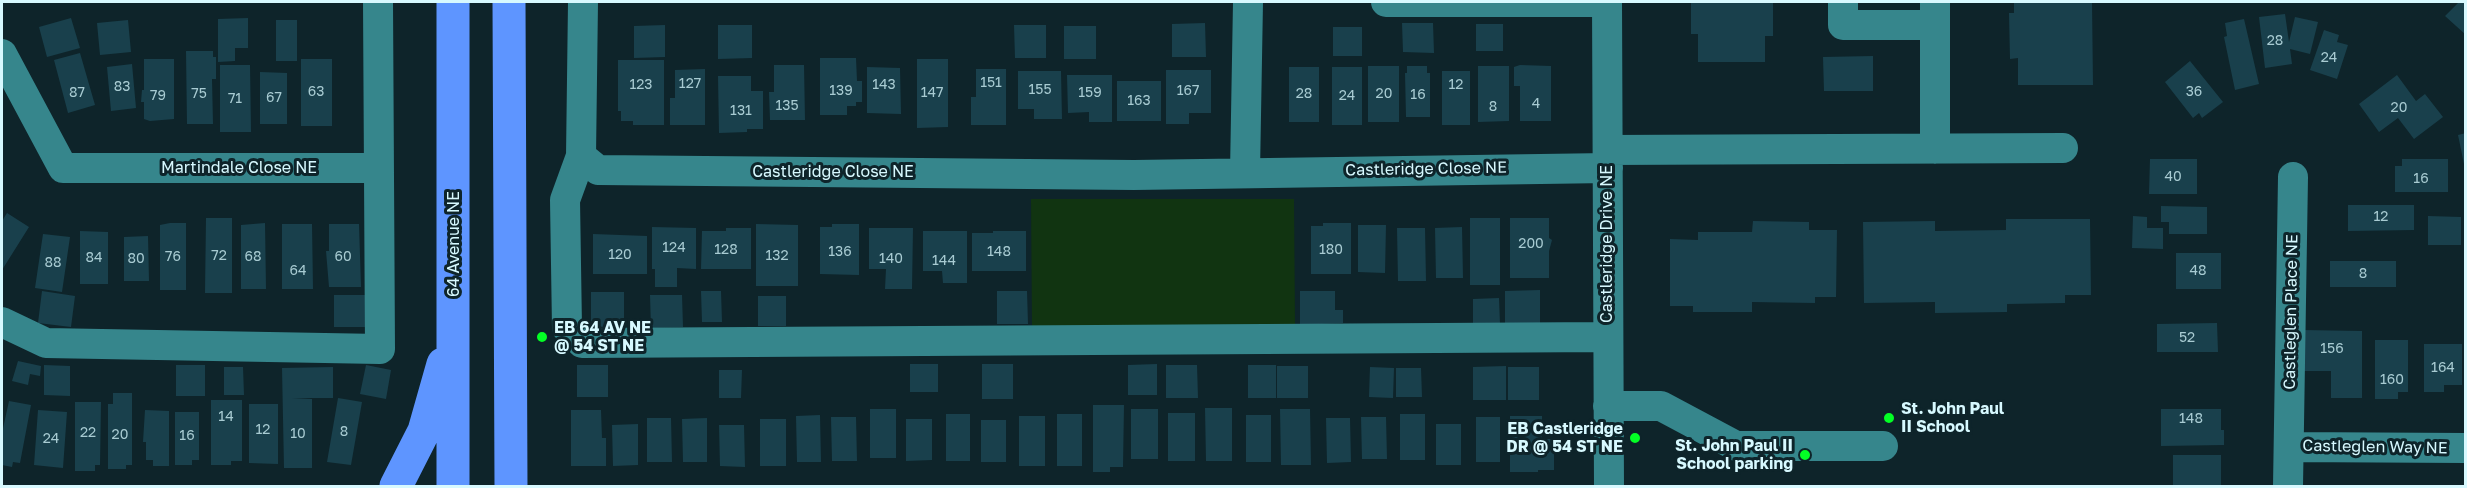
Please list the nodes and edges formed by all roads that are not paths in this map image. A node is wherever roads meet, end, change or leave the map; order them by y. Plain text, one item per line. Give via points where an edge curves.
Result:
1 (378, 2) edge
2 (453, 2) edge
3 (509, 2) edge
4 (583, 2) edge
5 (1248, 2) edge
6 (1386, 2) edge
7 (1431, 2) edge
8 (1607, 2) edge
9 (1843, 2) edge
10 (1935, 14) edge
11 (2, 54) edge
12 (2063, 148) dead end
13 (1935, 149) junction
14 (581, 156) junction
15 (1608, 159) junction
16 (378, 168) junction
17 (1245, 172) junction
18 (2293, 177) dead end
19 (454, 321) junction
20 (2, 322) edge
21 (1607, 337) junction
22 (1608, 406) junction
23 (1883, 446) dead end
24 (2289, 447) junction
25 (2466, 448) edge
26 (396, 486) edge
27 (453, 486) edge
28 (511, 486) edge
29 (1609, 486) edge
30 (2288, 486) edge

1 - 16 street
2 - 19 main road, 64 Avenue NE
3 - 28 main road
4 - 14 street
5 - 17 street
6 - 7 street
7 - 8 street
8 - 15 street, Castleridge Drive NE
9 - 10 street via 1843,25
10 - 13 street
11 - 16 street, Martindale Close NE via 63,168
12 - 13 street, Castleridge Close NE
13 - 15 street, Castleridge Close NE
14 - 17 street, Castleridge Close NE via 598,170 1134,175
14 - 21 street via 565,200 567,328 582,343
15 - 17 street, Castleridge Close NE
15 - 21 street, Castleridge Drive NE
16 - 20 street via 380,349 46,343
18 - 24 street, Castleglen Place NE
19 - 26 main road via 424,431
19 - 27 main road, 64 Avenue NE
21 - 22 street, Castleridge Drive NE
22 - 23 street via 1661,406 1736,446
22 - 29 street, Castleridge Drive NE
24 - 25 street, Castleglen Way NE
24 - 30 street, Castleglen Way NE

